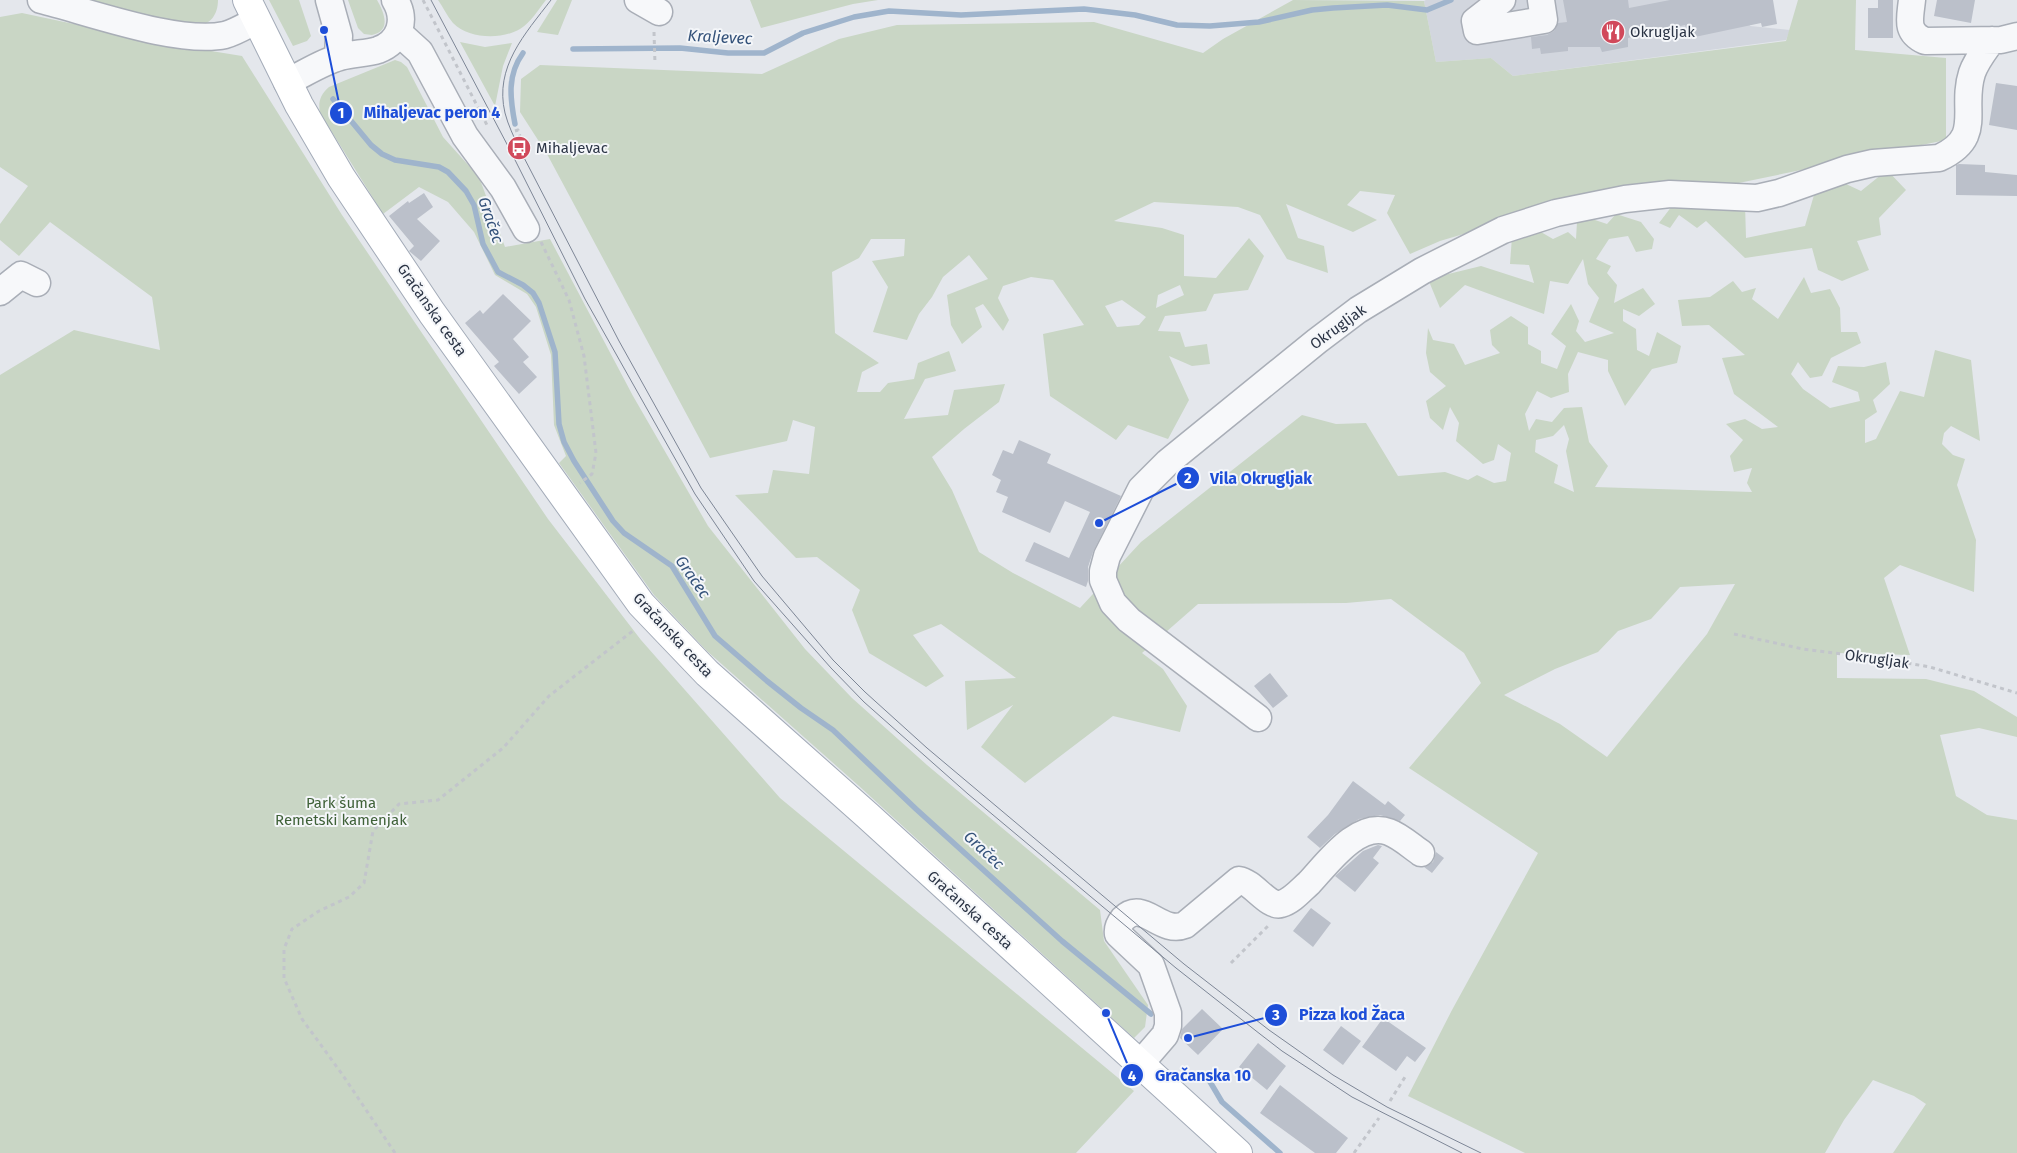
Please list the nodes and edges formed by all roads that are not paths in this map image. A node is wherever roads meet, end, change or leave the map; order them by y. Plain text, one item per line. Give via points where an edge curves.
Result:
1 (41, 0) edge
2 (329, 0) edge
3 (395, 0) edge
4 (1502, 0) edge
5 (1541, 0) edge
6 (1912, 0) edge
7 (252, 10) edge
8 (399, 33) junction
9 (2005, 38) edge
10 (338, 57) junction
11 (287, 82) junction
12 (526, 229) road end
13 (37, 283) dead end
14 (0, 292) edge
15 (1258, 718) dead end
16 (1421, 853) dead end
17 (1140, 1064) junction
18 (1238, 1153) edge

1 - 7 street via 185,36 227,34
2 - 10 street via 339,36
3 - 8 street via 402,16
4 - 5 street via 1475,21 1476,32 1544,20
6 - 9 street via 1911,32 1924,42
7 - 11 main road, Gračanska cesta
8 - 10 street via 394,40 376,50
8 - 12 street via 420,52 465,136 503,188
9 - 15 street, Okrugljak via 1975,64 1971,74 1969,121 1965,136 1961,144 1948,154 1939,158 1872,163 1768,196 1729,198 1684,194 1643,197 1556,213 1503,230 1422,271 1358,310 1168,462 1140,489 1132,504 1107,556 1103,580 1106,590 1129,620
10 - 11 street
11 - 17 main road, Gračanska cesta via 331,161 432,313 641,604 707,673
13 - 14 street via 21,274
16 - 17 street via 1388,831 1369,830 1347,844 1298,894 1282,904 1272,903 1247,882 1239,880 1178,928 1132,912 1121,922 1118,934 1151,965 1168,1013 1165,1035
17 - 18 main road, Gračanska cesta

